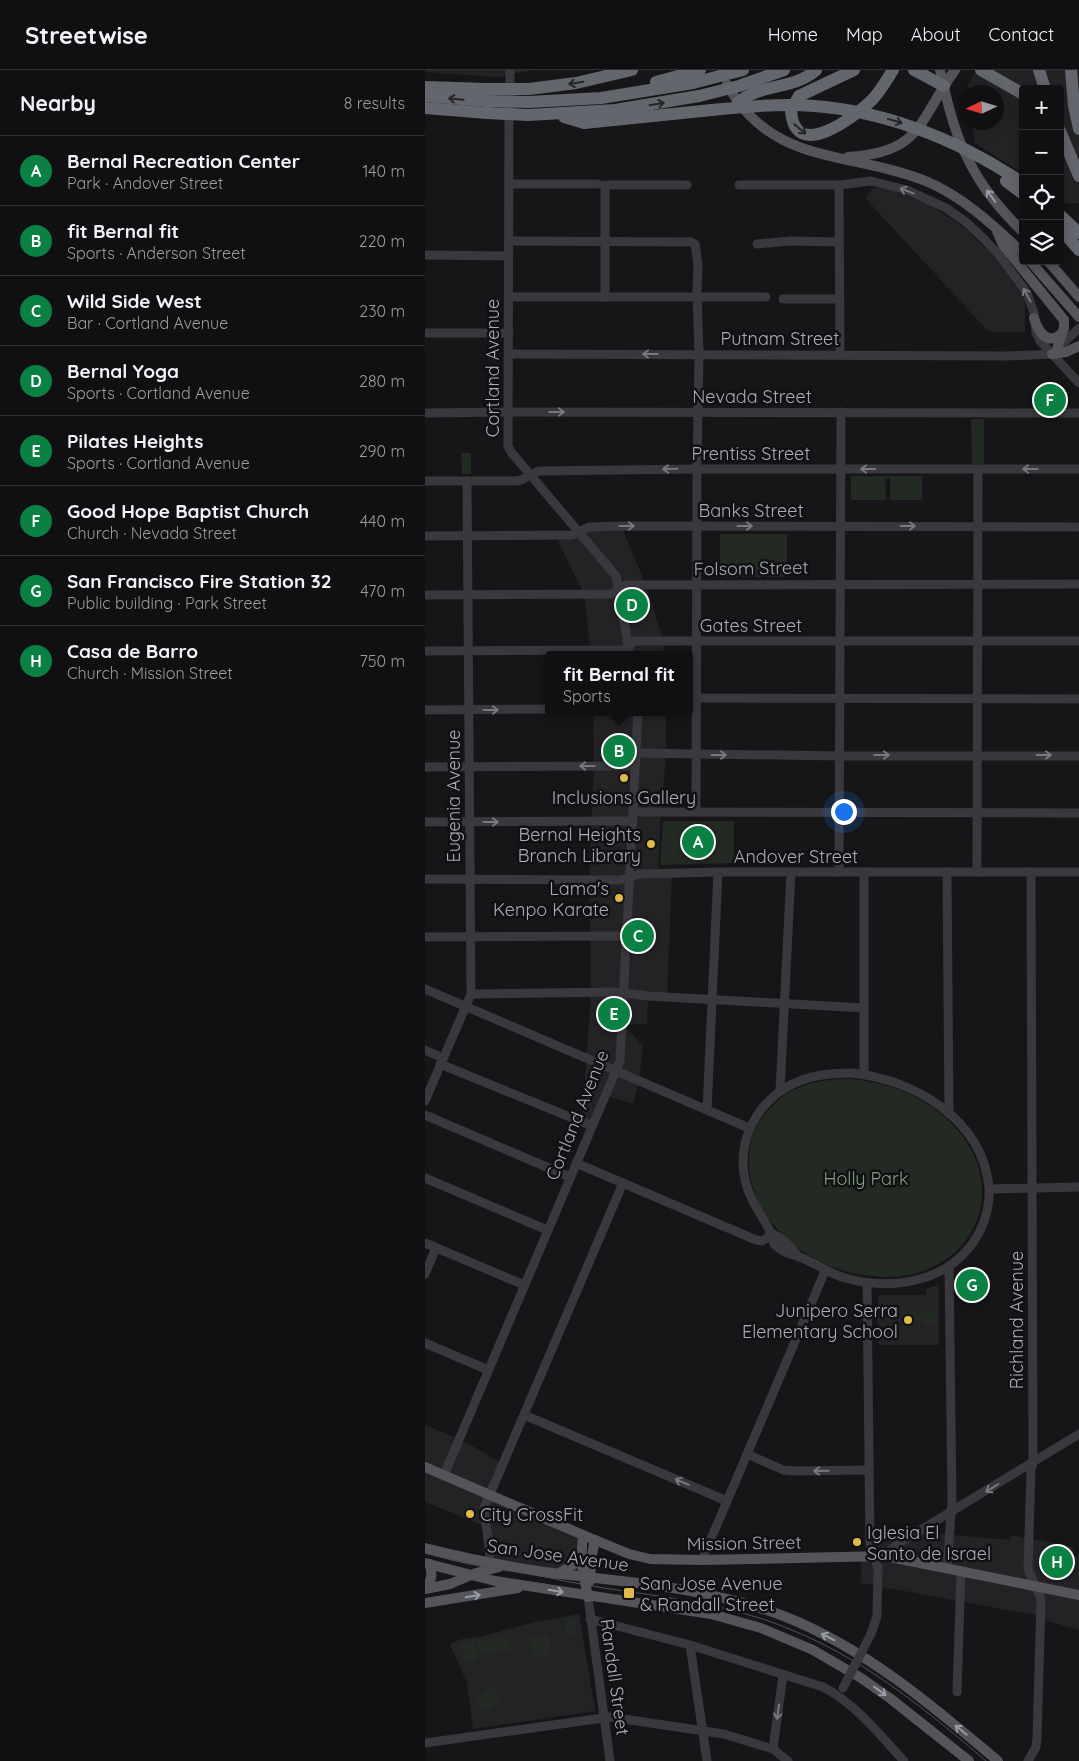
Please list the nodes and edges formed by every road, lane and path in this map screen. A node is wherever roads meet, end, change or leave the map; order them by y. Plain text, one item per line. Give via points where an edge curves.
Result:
1 (510, 70) edge
2 (721, 70) edge
3 (743, 70) edge
4 (784, 70) edge
5 (816, 70) edge
6 (854, 70) edge
7 (893, 70) edge
8 (914, 70) edge
9 (940, 70) edge
10 (955, 70) edge
11 (981, 70) edge
12 (1039, 70) edge
13 (1072, 70) edge
14 (627, 71) edge
15 (697, 75) edge
16 (1079, 83) edge
17 (1044, 85) edge
18 (943, 86) junction
19 (425, 87) edge
20 (1019, 92) edge
21 (529, 95) junction
22 (425, 96) edge
23 (487, 101) junction
24 (738, 103) junction
25 (425, 108) edge
26 (557, 115) junction
27 (1064, 125) edge
28 (1079, 129) edge
29 (1079, 137) edge
30 (1064, 140) edge
31 (959, 148) junction
32 (837, 157) junction
33 (1079, 176) edge
34 (1019, 180) edge
35 (509, 184) junction
36 (601, 184) junction
37 (687, 185) dead end
38 (739, 185) dead end
39 (839, 185) junction
40 (1019, 191) edge
41 (1064, 225) edge
42 (1064, 226) edge
43 (996, 227) junction
44 (1019, 228) edge
45 (1079, 233) edge
46 (509, 241) junction
47 (605, 242) junction
48 (839, 242) junction
49 (757, 244) dead end
50 (1019, 249) edge
51 (1079, 250) edge
52 (425, 254) edge
53 (509, 256) junction
54 (1034, 265) edge
55 (1051, 265) edge
56 (509, 297) junction
57 (605, 297) junction
58 (697, 297) junction
59 (766, 297) dead end
60 (1079, 297) edge
61 (783, 299) dead end
62 (839, 299) junction
63 (1079, 317) edge
64 (1034, 318) junction
65 (1079, 328) edge
66 (425, 333) edge
67 (509, 333) junction
68 (1061, 334) junction
69 (1079, 346) edge
70 (1054, 352) junction
71 (509, 354) junction
72 (699, 354) junction
73 (840, 355) junction
74 (1079, 383) edge
75 (509, 412) junction
76 (697, 412) junction
77 (841, 412) junction
78 (425, 413) edge
79 (1079, 413) edge
80 (697, 469) junction
81 (841, 469) junction
82 (978, 469) junction
83 (1079, 470) edge
84 (530, 475) junction
85 (425, 481) edge
86 (467, 481) junction
87 (697, 526) junction
88 (841, 526) junction
89 (977, 526) junction
90 (1079, 527) edge
91 (579, 532) junction
92 (425, 536) edge
93 (467, 536) junction
94 (841, 583) junction
95 (977, 584) junction
96 (1079, 584) edge
97 (696, 585) junction
98 (619, 589) junction
99 (425, 595) edge
100 (468, 595) junction
101 (696, 641) junction
102 (840, 641) junction
103 (977, 641) junction
104 (1079, 641) edge
105 (630, 650) edge
106 (425, 651) edge
107 (468, 651) junction
108 (693, 698) edge
109 (840, 698) junction
110 (977, 698) junction
111 (1079, 699) edge
112 (545, 709) edge
113 (425, 710) edge
114 (469, 710) junction
115 (638, 716) edge
116 (636, 753) junction
117 (696, 754) junction
118 (977, 755) junction
119 (840, 756) junction
120 (1079, 756) edge
121 (635, 766) junction
122 (425, 767) edge
123 (469, 767) junction
124 (696, 811) junction
125 (839, 812) junction
126 (977, 812) junction
127 (1079, 813) edge
128 (633, 817) junction
129 (425, 822) edge
130 (470, 822) junction
131 (718, 872) junction
132 (791, 872) junction
133 (839, 872) junction
134 (864, 872) junction
135 (947, 872) junction
136 (977, 872) junction
137 (1031, 872) junction
138 (1079, 872) edge
139 (630, 877) junction
140 (425, 879) edge
141 (470, 879) junction
142 (471, 936) junction
143 (627, 936) junction
144 (425, 937) edge
145 (425, 989) edge
146 (471, 994) junction
147 (624, 995) junction
148 (712, 1000) junction
149 (784, 1003) junction
150 (465, 1006) junction
151 (864, 1008) junction
152 (425, 1050) edge
153 (442, 1061) junction
154 (616, 1071) junction
155 (864, 1074) junction
156 (779, 1091) junction
157 (425, 1101) edge
158 (707, 1110) junction
159 (949, 1114) junction
160 (425, 1115) edge
161 (592, 1126) junction
162 (749, 1128) junction
163 (576, 1163) junction
164 (425, 1178) edge
165 (570, 1178) junction
166 (623, 1183) junction
167 (1032, 1187) junction
168 (1079, 1187) edge
169 (989, 1188) junction
170 (547, 1230) junction
171 (773, 1234) junction
172 (425, 1243) edge
173 (436, 1248) junction
174 (949, 1266) junction
175 (825, 1271) junction
176 (425, 1274) edge
177 (867, 1283) junction
178 (524, 1286) junction
179 (425, 1343) edge
180 (488, 1370) junction
181 (524, 1414) junction
182 (1079, 1434) edge
183 (747, 1454) junction
184 (1033, 1462) junction
185 (425, 1467) edge
186 (869, 1470) junction
187 (443, 1475) junction
188 (489, 1494) junction
189 (727, 1502) junction
190 (951, 1513) junction
191 (583, 1535) junction
192 (595, 1540) junction
193 (425, 1548) edge
194 (581, 1554) junction
195 (879, 1556) junction
196 (702, 1560) junction
197 (427, 1563) edge
198 (489, 1564) junction
199 (505, 1566) junction
200 (947, 1568) junction
201 (961, 1571) junction
202 (559, 1573) junction
203 (471, 1575) junction
204 (587, 1576) junction
205 (1034, 1585) junction
206 (524, 1587) junction
207 (425, 1588) edge
208 (1079, 1595) edge
209 (588, 1597) junction
210 (425, 1603) edge
211 (590, 1619) junction
212 (690, 1645) junction
213 (783, 1675) junction
214 (840, 1691) junction
215 (957, 1692) dead end
216 (604, 1717) junction
217 (703, 1730) junction
218 (425, 1743) edge
219 (773, 1749) junction
220 (1030, 1758) edge
221 (611, 1761) edge
222 (707, 1761) edge
223 (788, 1761) edge
224 (903, 1761) edge
225 (969, 1761) edge
226 (999, 1761) edge

1 - 35 street, Cortland Avenue
2 - 24 main road
3 - 15 highway, bridge
26 -> 4 highway, bridge via 646,106 699,96
5 - 24 highway via 797,82 753,93
6 -> 7 highway via 799,96 791,117 800,131 808,135 828,131 855,114 872,100
8 - 18 highway
9 - 18 main road
10 - 18 main road
11 - 20 highway
12 - 17 highway
13 - 16 highway
13 - 28 highway
14 -> 21 highway
15 - 21 highway via 630,94 570,100
18 - 32 main road via 924,120 904,142 876,155
44 -> 18 main road via 995,202 971,165
19 - 23 highway
21 - 23 highway, bridge
23 -> 22 highway
23 - 25 highway
23 - 26 highway, bridge via 529,115
24 - 32 main road via 778,138 799,148
26 -> 31 highway, bridge via 584,123 782,105 843,109 897,122
27 - 29 highway
30 - 33 highway
31 - 34 highway, bridge
31 - 40 highway, bridge
32 - 43 main road via 930,183 970,206
35 - 36 street
35 - 46 street, Cortland Avenue
36 - 37 street
36 - 47 street
38 - 39 street
39 - 48 street
64 -> 39 street via 1027,293 999,256 966,222 946,208 887,184 871,181
41 - 45 highway
42 - 51 highway
43 - 50 main road
43 - 68 main road via 1003,245 1064,320
46 - 47 street
46 - 53 street, Cortland Avenue
47 - 57 street
47 - 58 street via 694,243
48 - 49 street
48 - 62 street
52 - 53 street
53 - 56 street, Cortland Avenue
54 - 63 main road
55 - 60 main road
56 - 57 street
56 - 67 street, Cortland Avenue
57 - 58 street
58 - 59 street
58 - 72 street
61 - 62 street
62 - 73 street
64 - 68 main road via 1043,336 1050,339
64 - 70 street via 1040,340
65 - 70 street
66 - 67 street
67 - 71 street, Cortland Avenue
68 - 70 main road
69 - 70 main road via 1067,352
70 - 73 street, Putnam Street via 1008,356
70 - 74 street
72 -> 71 street, Putnam Street
71 - 75 street, Cortland Avenue
72 - 73 street, Putnam Street
72 - 76 street
75 -> 76 street, Nevada Street
75 - 78 street, Nevada Street
75 - 84 street, Cortland Avenue via 509,449
76 - 77 street, Nevada Street
76 - 80 street
77 - 79 street, Nevada Street
77 - 81 street
80 - 81 street, Prentiss Street
80 -> 84 street, Prentiss Street via 539,471
80 - 87 street
82 -> 81 street, Prentiss Street
81 - 88 street
83 -> 82 street, Prentiss Street
82 - 89 street
84 - 86 street, Prentiss Street via 521,480
84 - 91 street, Cortland Avenue
85 - 86 street, Prentiss Street
86 - 93 street, Eugenia Avenue
87 -> 88 street, Banks Street
91 -> 87 street, Banks Street via 589,527
87 - 97 street
88 -> 89 street, Banks Street
88 - 94 street
89 - 90 street, Banks Street
89 - 95 street
91 - 93 street, Banks Street via 572,535
91 - 98 street, Cortland Avenue via 616,576
92 - 93 street, Banks Street
93 - 100 street, Eugenia Avenue
94 - 95 street, Folsom Street
94 - 97 street, Folsom Street
94 - 102 street
95 - 96 street, Folsom Street
95 - 103 street
97 - 98 street, Folsom Street via 626,585
97 - 101 street
98 - 100 street, Folsom Street via 611,594
98 - 105 street, Cortland Avenue
99 - 100 street, Folsom Street
100 - 107 street, Eugenia Avenue
101 - 102 street, Gates Street
101 - 105 street, Gates Street via 635,641
101 - 108 street
102 - 103 street, Gates Street
102 - 109 street
103 - 104 street, Gates Street
103 - 110 street
105 - 107 street, Gates Street
106 - 107 street, Gates Street
107 - 114 street, Eugenia Avenue
108 - 109 street
108 - 117 street
109 - 110 street
109 - 119 street
110 - 111 street
110 - 118 street
114 -> 112 street
113 - 114 street
114 - 123 street, Eugenia Avenue
115 - 116 street, Cortland Avenue
116 - 117 street
116 - 121 street, Cortland Avenue
117 -> 119 street
117 - 124 street
119 -> 118 street
118 -> 120 street
118 - 126 street
119 - 125 street
121 -> 123 street
121 - 128 street, Cortland Avenue
122 - 123 street
123 - 130 street, Eugenia Avenue
124 - 125 street
124 - 128 street
125 - 126 street
125 - 133 street
126 - 127 street
126 - 136 street
130 -> 128 street
128 - 139 street, Cortland Avenue
129 - 130 street
130 - 141 street, Eugenia Avenue
131 - 132 street, Andover Street
131 - 139 street, Andover Street
131 - 148 street
132 - 133 street, Andover Street
132 - 149 street
133 - 134 street, Andover Street
134 - 135 street, Andover Street
134 - 151 street
135 - 136 street, Andover Street
135 - 159 street
136 - 137 street, Andover Street
137 - 138 street, Andover Street
137 - 167 street, Richland Avenue
139 - 141 street, Andover Street via 620,880
139 - 143 street, Cortland Avenue
140 - 141 street, Andover Street
141 - 142 street, Eugenia Avenue
142 - 143 street
142 - 144 street
142 - 146 street, Eugenia Avenue
143 - 147 street, Cortland Avenue
145 - 150 street
146 - 147 street via 616,992
146 - 150 street, Eugenia Avenue
147 - 148 street
147 - 154 street, Cortland Avenue via 621,1056
148 - 149 street
148 - 158 street
149 - 151 street
149 - 156 street
150 - 153 street, Eugenia Avenue
150 - 154 street
151 - 155 street
152 - 153 street
153 - 157 street, Eugenia Avenue
153 - 161 street
154 - 158 street
154 - 161 street, Cortland Avenue
155 - 156 street via 827,1074
155 - 159 street via 903,1085 926,1096
156 - 162 street
158 - 162 street
159 - 169 street via 977,1148
160 - 165 street
161 - 163 street, Cortland Avenue
162 - 171 street via 743,1157 746,1186 757,1211
163 - 165 street, Cortland Avenue
163 - 166 street
164 - 170 street
165 - 170 street, Cortland Avenue
166 - 171 street via 756,1240 762,1241
166 - 181 street
167 - 168 street
167 - 169 street
167 - 184 street, Richland Avenue
169 - 174 street via 986,1214 976,1238
170 - 178 street, Cortland Avenue
171 - 175 street via 781,1237 798,1256
172 - 173 street
173 - 176 street
173 - 178 street
174 - 177 street via 937,1274 912,1282
174 - 190 street
175 - 177 street
175 - 183 street
177 - 186 street
178 - 180 street, Cortland Avenue
179 - 180 street
180 - 187 street, Cortland Avenue
181 - 188 street
189 -> 181 street
182 - 184 street
186 -> 183 street via 783,1470
183 - 189 street
184 -> 190 street
184 - 205 street, Richland Avenue via 1028,1569
185 - 187 main road, Mission Street
186 - 195 street via 870,1544
187 - 188 main road, Mission Street
188 - 191 main road, Mission Street
188 - 198 street via 484,1508
189 - 196 street
190 - 195 street
190 - 200 street
191 - 192 main road, Mission Street
191 - 194 main road, Randall Street
192 - 196 main road, Mission Street via 651,1559
192 - 204 main road, Randall Street
193 - 198 main road, San Jose Avenue
194 - 202 main road via 574,1564
194 - 204 main road, Randall Street
195 - 196 main road, Mission Street
195 - 200 main road, Mission Street
195 - 214 street, bridge via 877,1616 871,1634
197 - 203 main road, San Jose Avenue
197 - 207 main road via 431,1577
198 - 199 main road, San Jose Avenue
199 - 202 main road, San Jose Avenue
199 - 203 main road
200 - 201 main road, Mission Street
201 - 205 main road, Mission Street
201 - 215 street
202 - 204 main road, San Jose Avenue
203 - 206 main road, San Jose Avenue
203 - 207 main road via 450,1584
204 - 209 main road, Randall Street
226 -> 204 main road, San Jose Avenue via 886,1672 854,1651 803,1625 723,1598
205 - 208 main road, Mission Street
205 - 220 street, Richland Avenue via 1041,1599 1037,1739
206 -> 209 main road, San Jose Avenue
210 -> 206 main road
209 - 211 street, Randall Street
209 -> 225 main road, San Jose Avenue via 711,1614 796,1642 875,1687
211 - 212 street
211 - 216 street, Randall Street
212 - 213 street
212 - 217 street
213 - 214 street
213 -> 219 street
214 - 224 street
216 - 217 street
216 - 218 street
216 - 221 street, Randall Street
217 - 219 street
217 - 222 street
219 - 223 street

